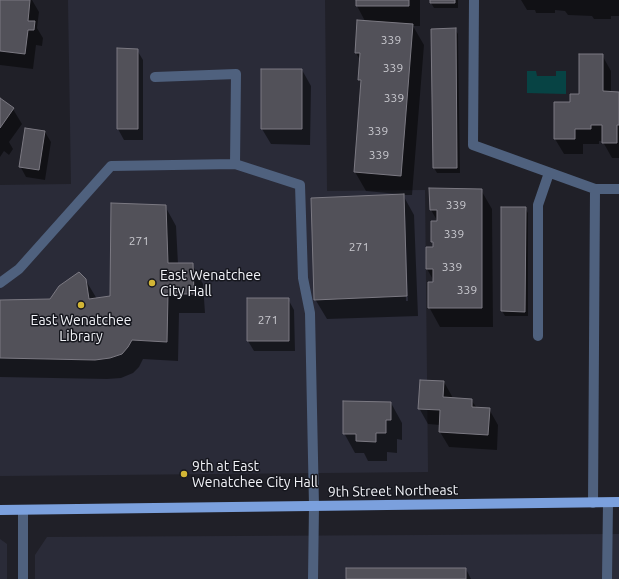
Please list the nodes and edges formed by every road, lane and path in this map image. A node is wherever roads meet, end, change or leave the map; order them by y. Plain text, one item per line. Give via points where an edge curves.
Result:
1 (474, 0) edge
2 (155, 77) dead end
3 (236, 164) junction
4 (549, 173) junction
5 (595, 189) junction
6 (619, 189) edge
7 (0, 283) edge
8 (538, 336) dead end
9 (608, 502) junction
10 (619, 502) edge
11 (593, 503) junction
12 (314, 506) junction
13 (0, 510) edge
14 (23, 510) junction
15 (23, 579) edge
16 (313, 579) edge
17 (607, 579) edge

1 - 4 street via 473,145
2 - 3 street via 236,74
3 - 7 street via 111,166 19,269
3 - 12 street via 300,185 303,278 310,313
4 - 5 street
4 - 8 street via 538,206
5 - 6 street
5 - 11 street
9 - 10 main road, 9th Street Northeast
9 - 11 main road, 9th Street Northeast
9 - 17 street
11 - 12 main road, 9th Street Northeast
12 - 14 main road, 9th Street Northeast
12 - 16 street
13 - 14 main road, 9th Street Northeast
14 - 15 street

